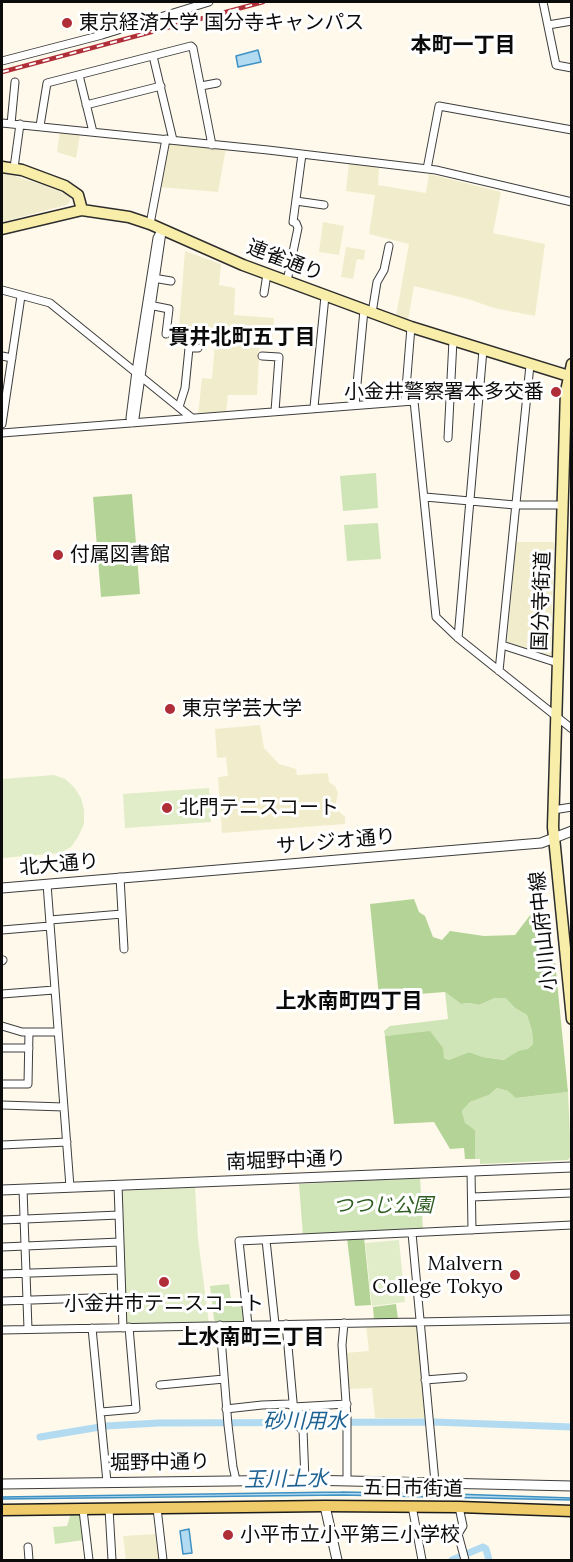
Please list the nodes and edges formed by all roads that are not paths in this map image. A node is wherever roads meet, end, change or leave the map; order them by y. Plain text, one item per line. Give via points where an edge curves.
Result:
1 (210, 2) edge
2 (543, 2) edge
3 (572, 21) edge
4 (548, 25) junction
5 (153, 56) junction
6 (2, 61) edge
7 (572, 68) edge
8 (79, 75) junction
9 (15, 82) dead end
10 (217, 83) dead end
11 (161, 86) junction
12 (201, 86) junction
13 (86, 105) junction
14 (2, 123) edge
15 (11, 124) junction
16 (20, 124) junction
17 (40, 126) junction
18 (572, 130) edge
19 (93, 132) junction
20 (170, 140) junction
21 (212, 145) junction
22 (302, 154) junction
23 (2, 167) edge
24 (14, 168) junction
25 (427, 169) junction
26 (296, 201) junction
27 (572, 202) edge
28 (324, 205) dead end
29 (82, 210) junction
30 (150, 224) junction
31 (2, 229) edge
32 (162, 229) junction
33 (389, 246) dead end
34 (267, 274) junction
35 (153, 278) junction
36 (171, 281) dead end
37 (287, 281) junction
38 (2, 290) edge
39 (264, 293) dead end
40 (21, 296) junction
41 (325, 296) junction
42 (149, 305) junction
43 (368, 312) junction
44 (411, 327) junction
45 (166, 334) dead end
46 (453, 340) junction
47 (198, 348) dead end
48 (483, 350) junction
49 (2, 356) edge
50 (262, 356) dead end
51 (12, 358) junction
52 (572, 364) edge
53 (530, 365) junction
54 (138, 373) junction
55 (570, 377) edge
56 (405, 401) junction
57 (355, 405) junction
58 (179, 407) junction
59 (314, 407) junction
60 (275, 411) junction
61 (192, 418) junction
62 (132, 423) junction
63 (2, 424) edge
64 (2, 433) edge
65 (448, 438) dead end
66 (568, 464) edge
67 (425, 497) junction
68 (471, 501) junction
69 (515, 505) junction
70 (562, 506) junction
71 (458, 638) junction
72 (502, 645) junction
73 (558, 663) junction
74 (499, 671) junction
75 (556, 718) junction
76 (572, 729) edge
77 (572, 807) edge
78 (553, 810) junction
79 (572, 831) edge
80 (553, 839) junction
81 (120, 878) junction
82 (47, 884) junction
83 (2, 888) edge
84 (122, 914) junction
85 (50, 923) junction
86 (2, 930) edge
87 (124, 949) dead end
88 (569, 975) edge
89 (54, 990) junction
90 (2, 994) edge
91 (571, 1002) edge
92 (572, 1019) edge
93 (2, 1026) edge
94 (29, 1032) junction
95 (57, 1032) junction
96 (2, 1048) edge
97 (29, 1048) junction
98 (2, 1084) edge
99 (2, 1105) edge
100 (64, 1107) junction
101 (67, 1142) junction
102 (2, 1145) edge
103 (572, 1167) edge
104 (471, 1171) junction
105 (118, 1185) junction
106 (70, 1187) junction
107 (23, 1189) junction
108 (2, 1190) edge
109 (572, 1193) edge
110 (472, 1197) junction
111 (119, 1215) junction
112 (24, 1219) junction
113 (2, 1220) edge
114 (572, 1226) edge
115 (472, 1230) junction
116 (412, 1233) junction
117 (266, 1240) junction
118 (120, 1242) junction
119 (25, 1246) junction
120 (2, 1247) edge
121 (121, 1270) junction
122 (26, 1273) junction
123 (2, 1274) edge
124 (122, 1297) junction
125 (27, 1300) junction
126 (2, 1302) edge
127 (572, 1319) edge
128 (420, 1322) junction
129 (344, 1323) junction
130 (275, 1324) junction
131 (286, 1324) junction
132 (220, 1325) junction
133 (248, 1325) junction
134 (126, 1327) junction
135 (92, 1328) junction
136 (27, 1329) junction
137 (2, 1330) edge
138 (463, 1377) dead end
139 (224, 1379) junction
140 (425, 1380) junction
141 (160, 1385) dead end
142 (347, 1404) junction
143 (293, 1407) junction
144 (226, 1409) junction
145 (101, 1412) junction
146 (236, 1480) junction
147 (305, 1480) junction
148 (347, 1480) junction
149 (107, 1482) junction
150 (435, 1482) junction
151 (2, 1484) edge
152 (572, 1486) edge
153 (325, 1506) junction
154 (412, 1506) junction
155 (459, 1507) junction
156 (158, 1508) junction
157 (109, 1509) junction
158 (2, 1510) edge
159 (83, 1510) junction
160 (572, 1511) edge
161 (28, 1547) dead end
162 (465, 1558) edge
163 (29, 1560) edge
164 (89, 1560) edge
165 (112, 1560) edge
166 (163, 1560) edge
167 (337, 1560) edge
168 (422, 1560) edge

1 - 6 street
2 - 4 street
3 - 4 street
4 - 7 street via 556,65
5 - 8 street
5 - 11 street
5 - 12 street via 191,46
8 - 13 street
8 - 17 street via 47,83
9 - 15 street
10 - 12 street
11 - 13 street
11 - 20 street
12 - 21 street
13 - 19 street
14 - 15 street
15 - 16 street
16 - 17 street
16 - 24 street
17 - 19 street
18 - 25 street via 439,106
19 - 20 street
20 - 21 street
20 - 30 street
21 - 22 street
22 - 25 street
22 - 26 street
23 - 24 main road
24 - 29 main road via 70,189 80,198
25 - 27 street
26 - 28 street
26 - 37 street via 293,222 298,228
29 - 30 main road, 連雀通り
29 - 31 main road
30 - 32 main road, 連雀通り
32 - 34 main road, 連雀通り
32 - 35 street
33 - 43 street
34 - 37 main road, 連雀通り
34 - 39 street
35 - 36 street
35 - 42 street
37 - 41 main road, 連雀通り
38 - 40 street
40 - 51 street
40 - 54 street via 50,303
41 - 43 main road, 連雀通り
41 - 59 street
42 - 45 street via 169,309
42 - 54 street
43 - 44 main road, 連雀通り
43 - 57 street
44 - 46 main road, 連雀通り
44 - 56 street
46 - 48 main road, 連雀通り
46 - 65 street
47 - 58 street via 189,348
48 - 53 main road, 連雀通り
48 - 68 street
49 - 51 street
50 - 60 street via 279,357
51 - 63 street
52 - 55 main road, 国分寺街道
53 - 55 main road, 連雀通り
53 - 69 street
54 - 58 street
54 - 62 street
55 - 66 main road, 国分寺街道 via 566,391
56 - 57 street
56 - 67 street via 414,401
57 - 59 street
58 - 61 street
59 - 60 street
60 - 61 street
61 - 62 street
62 - 64 street
66 - 70 main road, 国分寺街道
67 - 68 street
67 - 71 street via 436,617
68 - 69 street
68 - 71 street
69 - 70 street
69 - 72 street
70 - 73 main road, 国分寺街道
71 - 74 street
72 - 73 street
72 - 74 street
73 - 75 main road, 国分寺街道
74 - 75 street
75 - 76 street
75 - 78 main road, 国分寺街道
77 - 78 street
78 - 80 main road, 国分寺街道
79 - 80 street, サレジオ通り
80 - 81 street, サレジオ通り
80 - 88 main road, 小川山府中線
81 - 82 street, 北大通り
81 - 84 street
82 - 83 street, 北大通り
82 - 85 street
84 - 85 street
84 - 87 street
85 - 86 street
85 - 89 street
88 - 91 main road, 小川山府中線
89 - 90 street
89 - 95 street
91 - 92 main road, 小川山府中線
93 - 94 street
94 - 95 street
94 - 97 street
95 - 100 street
96 - 97 street
97 - 98 street via 28,1084
99 - 100 street
100 - 101 street
101 - 102 street
101 - 106 street
103 - 104 street, 南堀野中通り
104 - 105 street, 南堀野中通り
104 - 110 street
105 - 106 street, 南堀野中通り
105 - 111 street
106 - 107 street, 南堀野中通り
107 - 108 street, 南堀野中通り
107 - 112 street
109 - 110 street
110 - 115 street
111 - 112 street
111 - 118 street
112 - 113 street
112 - 119 street
114 - 115 street
115 - 116 street
116 - 117 street
116 - 128 street
117 - 130 street
117 - 133 street via 239,1241
118 - 119 street
118 - 121 street
119 - 120 street
119 - 122 street
121 - 122 street
121 - 124 street
122 - 123 street
122 - 125 street
124 - 125 street
124 - 134 street
125 - 126 street
125 - 136 street
127 - 128 street
128 - 129 street
128 - 140 street
129 - 131 street
129 - 142 street
130 - 131 street
130 - 133 street
131 - 143 street
132 - 133 street
132 - 134 street
132 - 139 street
134 - 135 street
134 - 145 street via 136,1408
135 - 136 street
135 - 145 street
136 - 137 street
138 - 140 street
139 - 141 street
139 - 144 street
140 - 150 street
142 - 143 street
142 - 148 street
143 - 144 street via 289,1404
143 - 147 street via 295,1421 303,1430
144 - 146 street
145 - 149 street
146 - 147 street, 堀野中通り
146 - 149 street, 堀野中通り
147 - 148 street, 堀野中通り
148 - 150 street, 堀野中通り
149 - 151 street, 堀野中通り
150 - 152 street, 堀野中通り
153 - 154 main road, 五日市街道
153 - 156 main road, 五日市街道
153 - 167 street
154 - 155 main road, 五日市街道
154 - 168 street
155 - 160 main road, 五日市街道
155 - 162 street via 463,1526 459,1534
156 - 157 main road, 五日市街道
156 - 166 street
157 - 159 main road, 五日市街道
157 - 165 street
158 - 159 main road, 五日市街道
159 - 164 street
161 - 163 street

